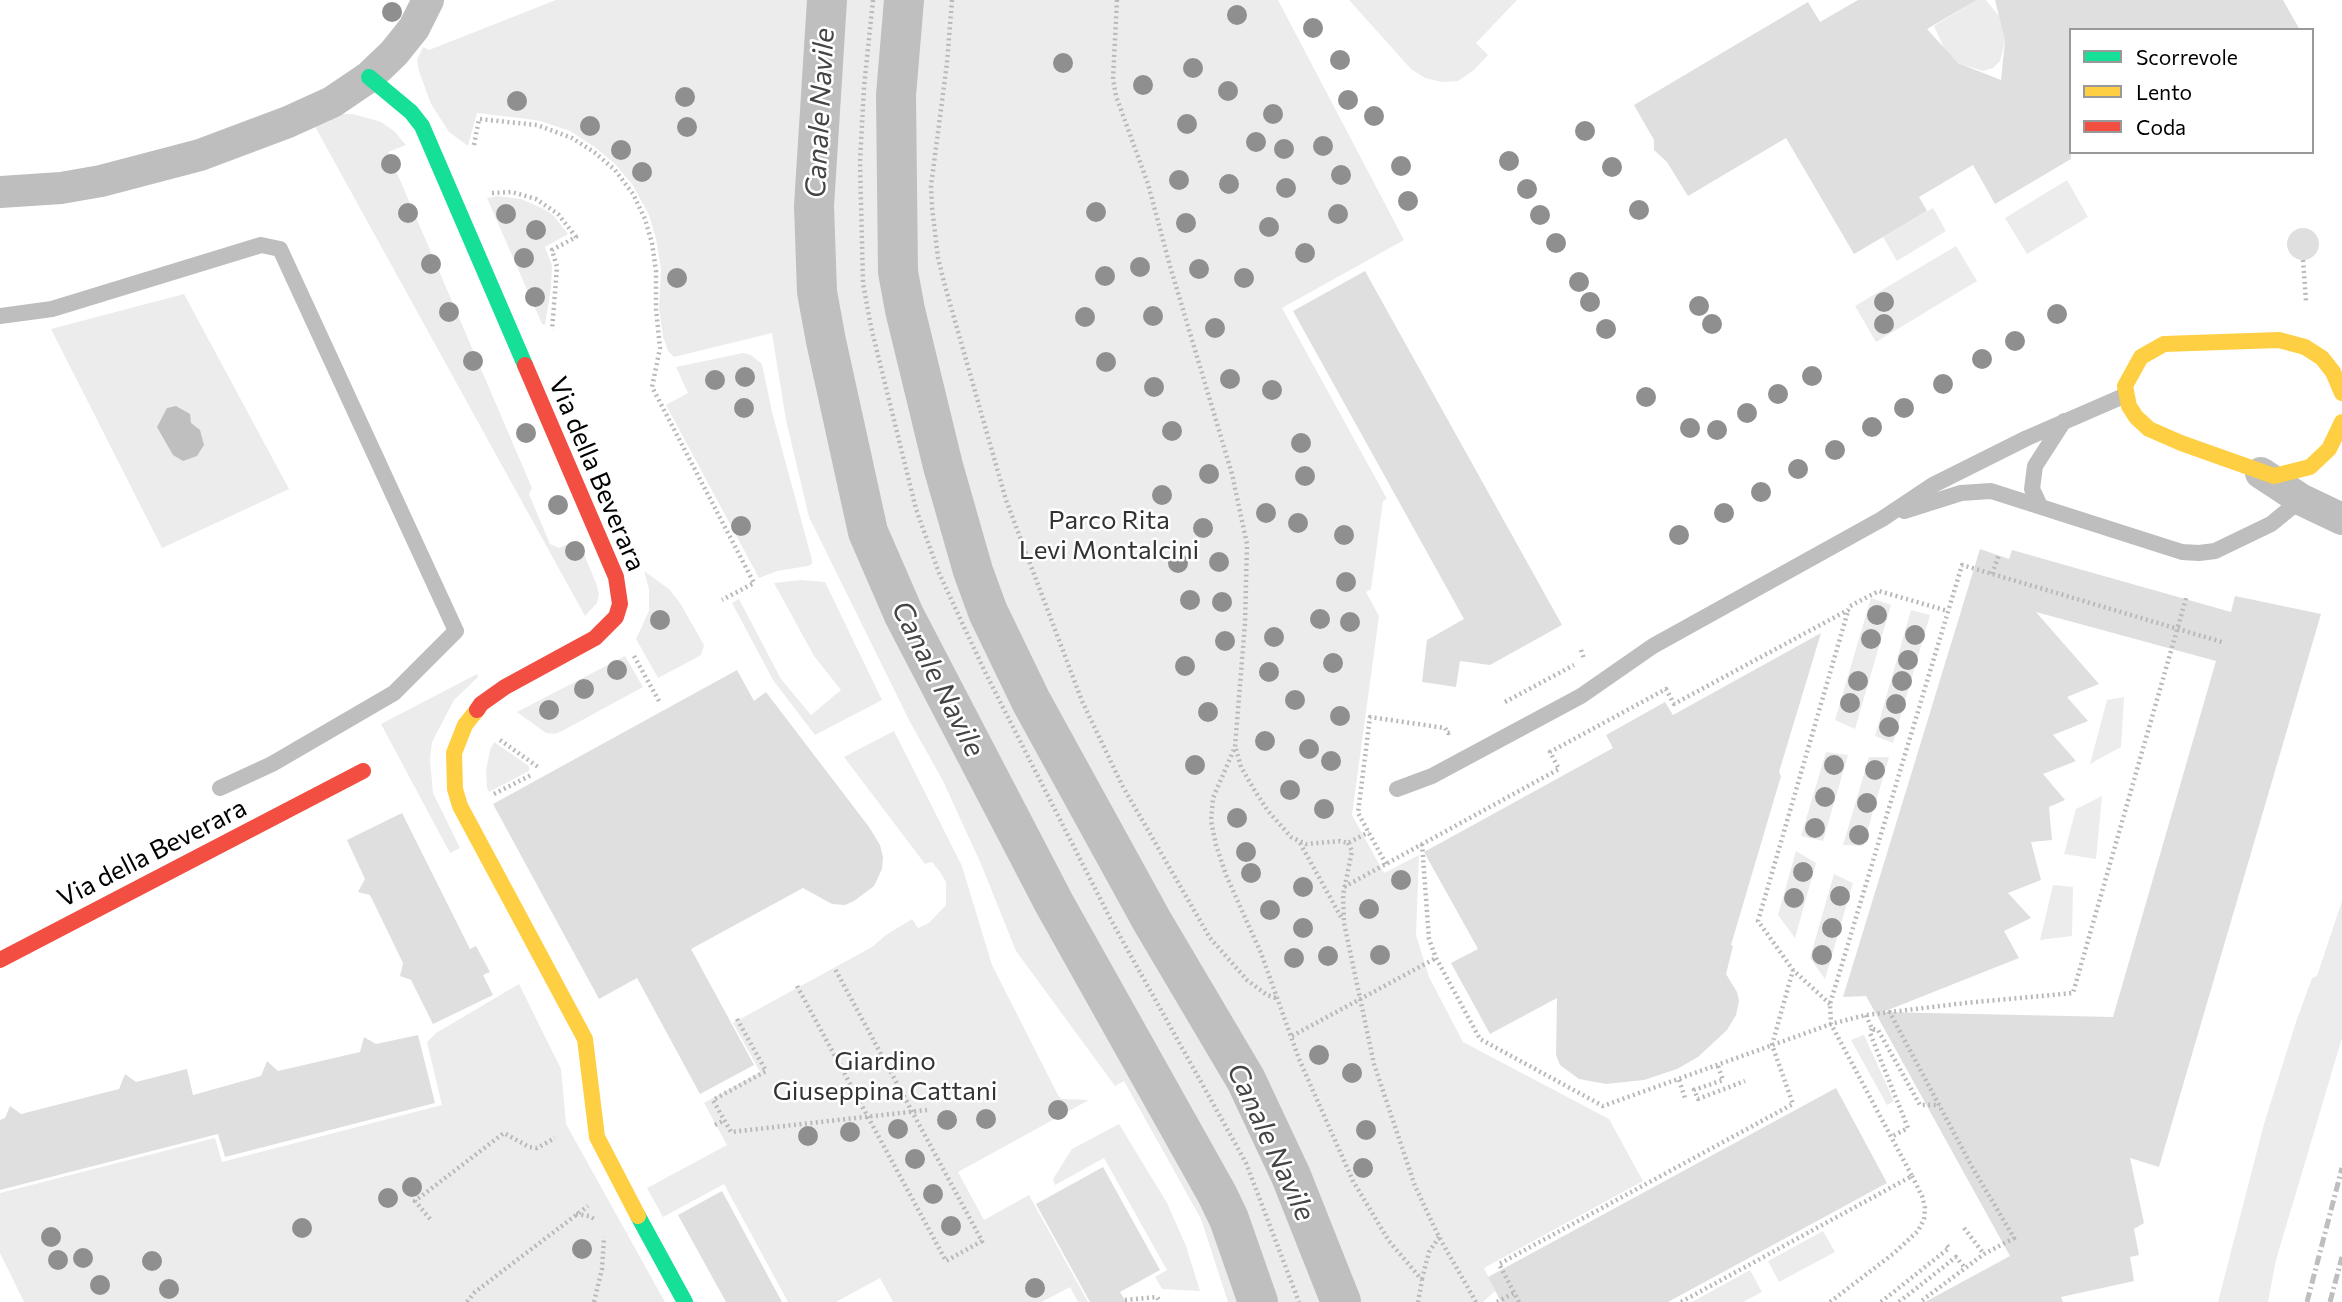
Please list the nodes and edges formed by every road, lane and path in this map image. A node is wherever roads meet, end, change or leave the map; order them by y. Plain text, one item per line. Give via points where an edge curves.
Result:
1 (428, 0) edge
2 (873, 0) edge
3 (952, 0) edge
4 (1117, 0) edge
5 (369, 77) junction
6 (474, 146) dead end
7 (0, 192) edge
8 (488, 194) dead end
9 (2303, 260) dead end
10 (2306, 301) dead end
11 (0, 316) edge
12 (551, 338) dead end
13 (2342, 393) edge
14 (2126, 395) junction
15 (2064, 421) junction
16 (2342, 423) edge
17 (2329, 449) junction
18 (2261, 473) junction
19 (2302, 500) junction
20 (2040, 506) junction
21 (1882, 519) junction
22 (2342, 519) edge
23 (1999, 555) dead end
24 (1992, 574) junction
25 (2187, 595) dead end
26 (722, 600) dead end
27 (1849, 610) junction
28 (1948, 611) junction
29 (2177, 629) junction
30 (2222, 642) dead end
31 (1581, 650) dead end
32 (634, 655) dead end
33 (659, 701) dead end
34 (1494, 708) dead end
35 (1459, 727) dead end
36 (493, 736) dead end
37 (1235, 747) junction
38 (538, 766) dead end
39 (363, 771) dead end
40 (533, 774) dead end
41 (220, 788) dead end
42 (1397, 789) dead end
43 (484, 799) dead end
44 (1368, 832) junction
45 (1299, 842) junction
46 (1348, 843) junction
47 (1422, 844) junction
48 (1386, 864) junction
49 (1344, 887) junction
50 (1344, 923) junction
51 (1436, 958) junction
52 (0, 960) edge
53 (834, 967) dead end
54 (1793, 970) junction
55 (797, 986) dead end
56 (1277, 999) junction
57 (1359, 1000) junction
58 (1830, 1004) junction
59 (1889, 1011) junction
60 (1866, 1015) junction
61 (737, 1019) dead end
62 (1831, 1024) junction
63 (1872, 1029) junction
64 (1292, 1036) junction
65 (1772, 1045) junction
66 (1718, 1066) junction
67 (1679, 1080) junction
68 (1745, 1081) dead end
69 (1685, 1098) dead end
70 (1940, 1105) junction
71 (928, 1110) dead end
72 (913, 1112) junction
73 (868, 1117) junction
74 (724, 1120) junction
75 (715, 1125) dead end
76 (1892, 1137) junction
77 (555, 1138) dead end
78 (1912, 1176) junction
79 (594, 1201) dead end
80 (576, 1214) junction
81 (430, 1220) dead end
82 (1964, 1228) dead end
83 (1439, 1237) junction
84 (1945, 1243) dead end
85 (1984, 1254) junction
86 (1965, 1268) junction
87 (1422, 1280) junction
88 (1514, 1293) junction
89 (1125, 1300) dead end
90 (467, 1302) edge
91 (594, 1302) edge
92 (685, 1302) edge
93 (1160, 1302) edge
94 (1299, 1302) edge
95 (1418, 1302) edge
96 (1476, 1302) edge
97 (1497, 1302) edge
98 (1519, 1302) edge
99 (1681, 1302) edge
100 (1830, 1302) edge
101 (1881, 1302) edge
102 (1899, 1302) edge
103 (1920, 1302) edge

1 - 5 street via 414,28
2 - 94 path via 860,162 863,283 916,509 939,573 991,684 1111,920 1246,1163
3 - 56 path via 932,207 945,286 1006,500 1082,701 1122,785 1210,938 1247,980
4 - 37 path via 1116,96 1149,184 1245,534 1247,599
5 - 7 street via 332,102 200,155 101,181
5 - 92 street, Via della Beverara via 422,126 616,577 620,604 610,625 481,704 465,725 453,768 460,806 585,1039 593,1114 603,1152
6 - 26 path via 479,119 537,125 594,152 633,194 649,231 656,271 660,348 652,387 754,583
8 - 12 path via 512,192 536,199 558,214 576,237 552,250 557,267
9 - 10 path
11 - 41 lane via 52,309 261,245 280,249 456,631 394,692 272,764
13 - 14 street via 2322,358 2305,347 2278,340 2164,344 2141,357 2130,374
14 - 15 lane
14 - 18 street via 2136,417 2149,429
15 - 20 lane via 2035,466 2032,489
15 - 21 lane via 1933,485
16 - 17 street
17 - 18 street via 2310,467 2297,472
17 - 19 lane
18 - 19 street
19 - 20 lane via 2271,524 2215,551 2199,553 2182,552
19 - 22 street
20 - 21 lane via 1980,490 1937,499
21 - 42 lane via 1653,646 1581,696 1432,776
23 - 24 path
24 - 28 path via 1962,565
24 - 29 path
25 - 29 path
27 - 28 path via 1879,591
27 - 47 path via 1674,704 1666,689 1550,752 1559,769
27 - 54 path via 1758,921
28 - 58 path
29 - 30 path
29 - 59 path via 2073,993
31 - 34 path via 1586,658
32 - 33 path
35 - 44 path via 1448,733 1445,728 1370,717 1358,813
36 - 38 path
37 - 45 path via 1246,778 1268,811
37 - 56 path via 1213,798 1211,821 1226,875
39 - 52 street, Via della Beverara
40 - 43 path
44 - 46 path
44 - 48 path
45 - 46 path
45 - 50 path
46 - 49 path via 1352,862
47 - 48 path
47 - 51 path via 1429,939
48 - 49 path
49 - 50 path
50 - 57 path
51 - 57 path
51 - 67 path via 1480,1039 1603,1106
53 - 72 path
54 - 58 path
54 - 65 path
55 - 73 path
56 - 64 path
57 - 64 path
57 - 83 path via 1395,1130
58 - 62 path
59 - 60 path
59 - 70 path
60 - 62 path
60 - 63 path
61 - 74 path via 765,1071 713,1100
62 - 65 path
62 - 76 path
63 - 70 path via 1878,1030 1920,1105
63 - 76 path via 1908,1128
64 - 87 path via 1353,1181 1389,1241
65 - 66 path
65 - 88 path via 1793,1104 1499,1264
66 - 67 path
66 - 68 path via 1723,1080 1695,1090 1698,1099
67 - 69 path
70 - 85 path via 2014,1238
71 - 72 path
72 - 73 path
72 - 73 path via 982,1241 946,1261
73 - 74 path via 731,1132
74 - 75 path
76 - 78 path
77 - 81 path via 537,1149 504,1133 415,1200
78 - 99 path
78 - 100 path via 1925,1208 1918,1231
79 - 80 path
80 - 90 path
80 - 91 path via 596,1220 604,1237
82 - 85 path
83 - 87 path via 1429,1252
83 - 96 path
84 - 101 path via 1949,1248
85 - 86 path
86 - 102 path via 1956,1256
86 - 103 path
87 - 95 path
88 - 97 path
88 - 98 path
89 - 93 path via 1157,1297

